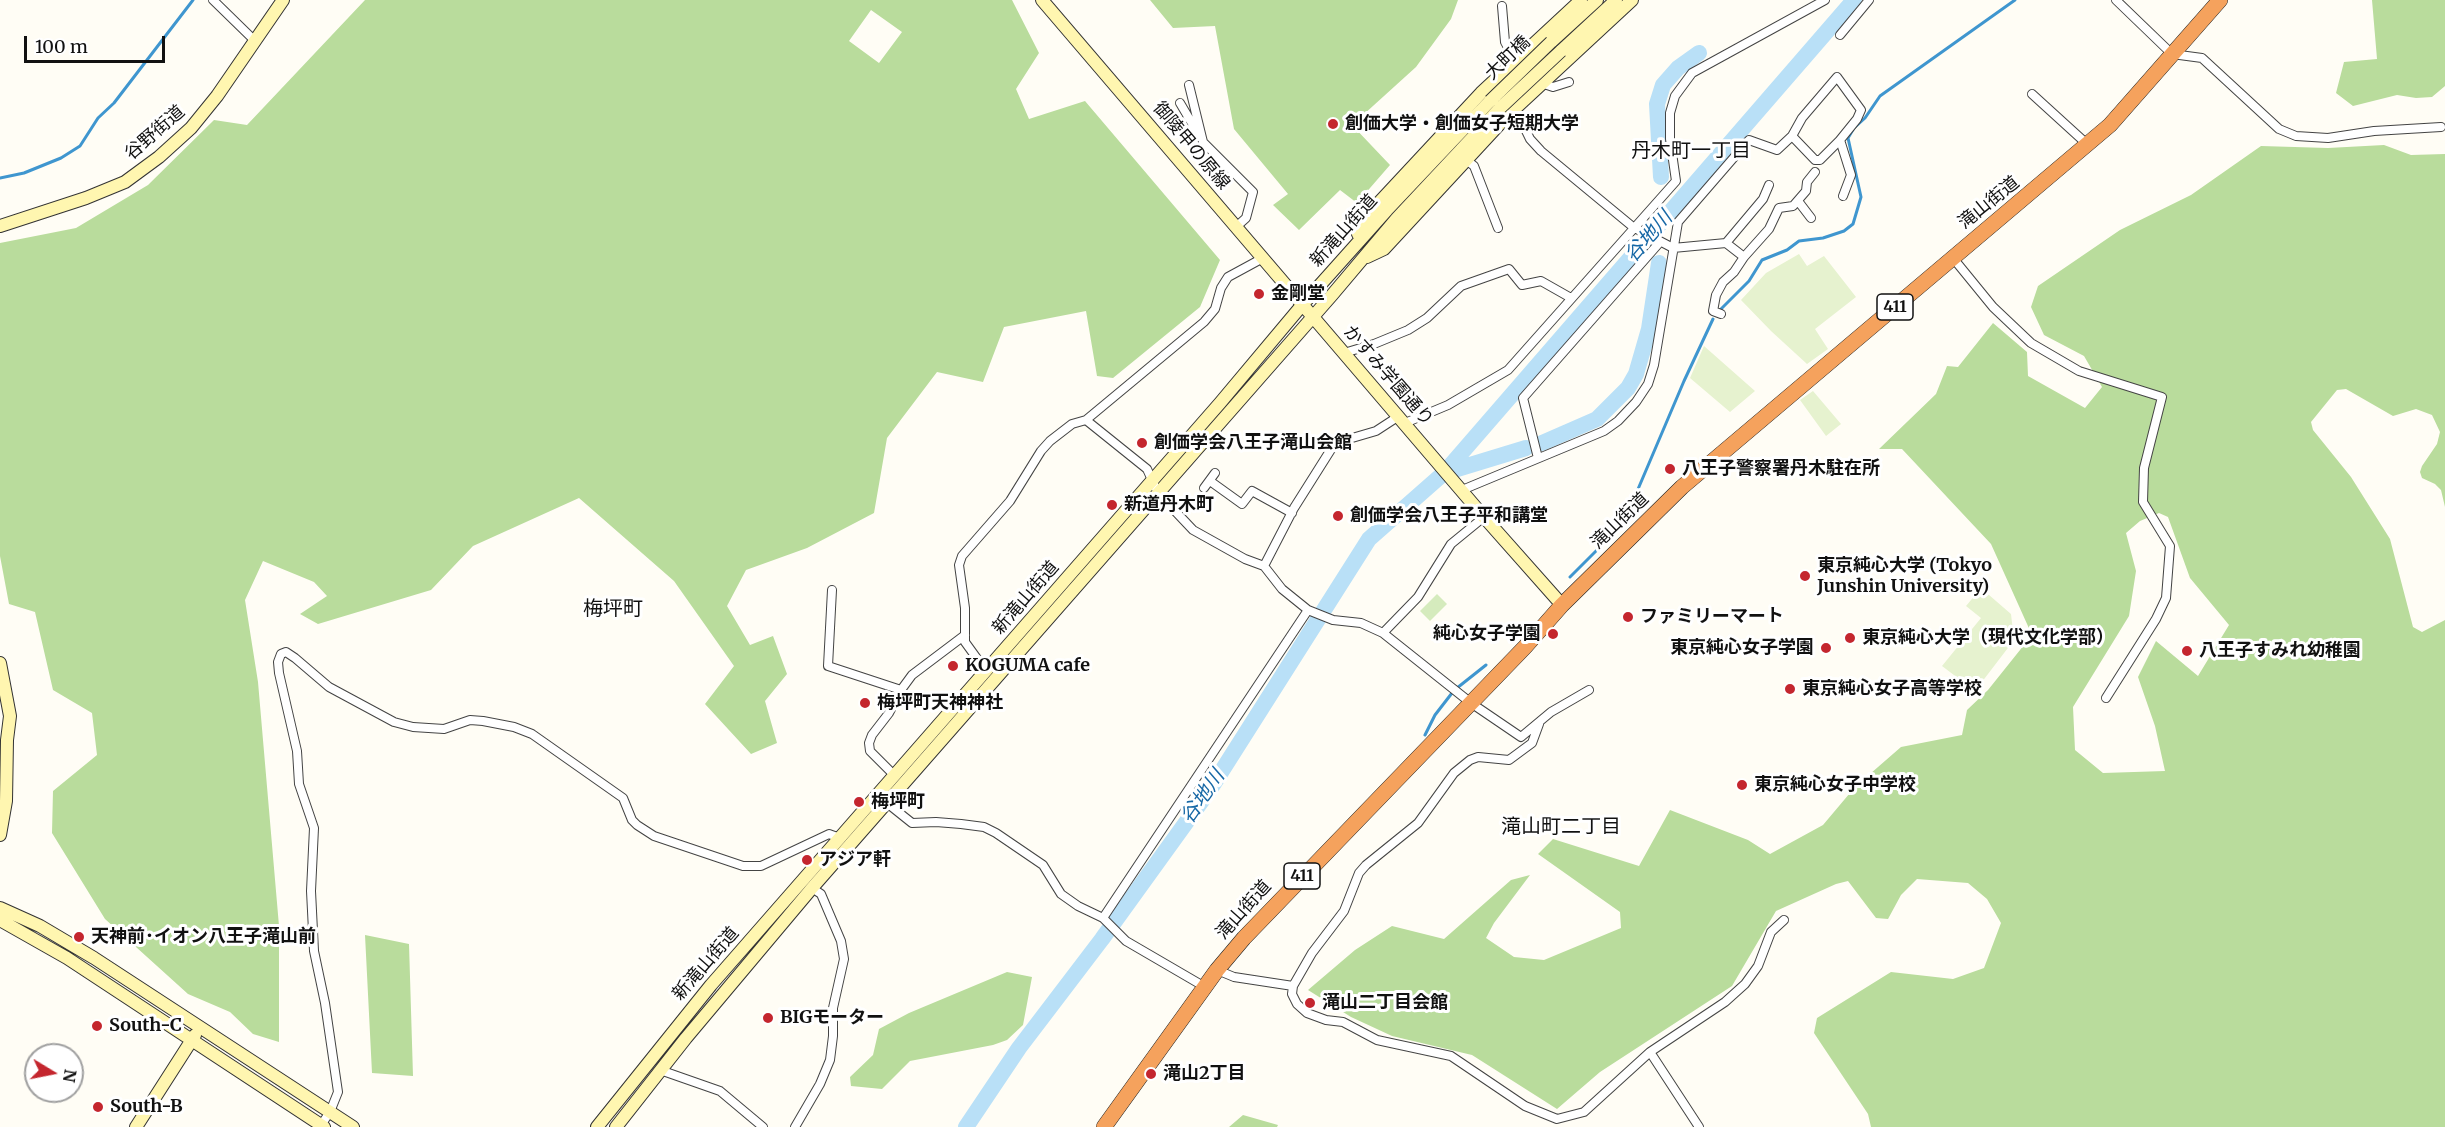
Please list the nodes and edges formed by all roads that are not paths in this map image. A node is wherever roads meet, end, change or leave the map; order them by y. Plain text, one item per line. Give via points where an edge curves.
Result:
1 (213, 0) edge
2 (283, 0) edge
3 (1042, 0) edge
4 (1581, 0) edge
5 (1597, 0) edge
6 (1616, 0) edge
7 (1632, 0) edge
8 (1825, 0) edge
9 (1869, 0) edge
10 (2116, 0) edge
11 (2220, 0) edge
12 (1502, 6) dead end
13 (1840, 34) dead end
14 (254, 40) junction
15 (2172, 54) junction
16 (1516, 59) junction
17 (1569, 82) dead end
18 (1491, 83) junction
19 (1541, 83) junction
20 (1189, 85) dead end
21 (2032, 94) dead end
22 (1180, 103) dead end
23 (1494, 105) junction
24 (1516, 107) junction
25 (2441, 127) dead end
26 (1755, 133) dead end
27 (1792, 136) junction
28 (1749, 140) junction
29 (1840, 140) junction
30 (1203, 142) junction
31 (2088, 145) junction
32 (1465, 159) junction
33 (1815, 172) dead end
34 (1769, 185) dead end
35 (1496, 194) dead end
36 (1843, 196) dead end
37 (1486, 198) junction
38 (1797, 201) junction
39 (1811, 218) dead end
40 (0, 226) edge
41 (1236, 227) junction
42 (1498, 228) dead end
43 (1635, 229) junction
44 (1658, 241) junction
45 (1726, 243) junction
46 (1673, 248) junction
47 (1346, 255) junction
48 (1744, 257) junction
49 (1263, 258) junction
50 (1953, 258) junction
51 (1362, 259) junction
52 (1571, 298) junction
53 (1303, 304) junction
54 (1721, 314) dead end
55 (1313, 316) junction
56 (1344, 353) junction
57 (1402, 419) junction
58 (1086, 420) junction
59 (1538, 458) junction
60 (1215, 473) dead end
61 (1155, 487) junction
62 (1460, 488) junction
63 (1292, 513) junction
64 (1484, 517) junction
65 (1264, 567) junction
66 (832, 590) dead end
67 (1562, 605) junction
68 (1310, 610) junction
69 (1383, 633) junction
70 (965, 635) junction
71 (0, 663) edge
72 (986, 671) junction
73 (901, 690) junction
74 (1589, 690) dead end
75 (2106, 698) dead end
76 (1471, 703) junction
77 (1540, 721) junction
78 (0, 722) edge
79 (936, 739) junction
80 (7, 740) junction
81 (895, 776) junction
82 (887, 804) junction
83 (0, 835) edge
84 (840, 838) junction
85 (812, 888) junction
86 (0, 908) edge
87 (0, 920) edge
88 (1105, 920) junction
89 (1784, 920) dead end
90 (1217, 970) junction
91 (1293, 986) junction
92 (1206, 987) junction
93 (200, 1027) junction
94 (192, 1040) junction
95 (1650, 1052) junction
96 (660, 1070) junction
97 (330, 1112) junction
98 (323, 1126) edge
99 (136, 1127) edge
100 (353, 1127) edge
101 (597, 1127) edge
102 (616, 1127) edge
103 (763, 1127) edge
104 (795, 1127) edge
105 (1104, 1127) edge
106 (1699, 1127) edge

1 - 14 street
2 - 14 main road, 谷野街道
3 - 41 main road, 御陵甲の原線
4 - 16 main road
5 - 23 main road, 大町橋, bridge via 1551,42
6 - 23 main road, 大町橋, bridge
7 - 19 main road
8 - 43 street via 1706,64 1684,83 1670,113 1676,181
9 - 13 street
10 - 15 street
11 - 15 highway, 滝山街道 / 411
12 - 16 street via 1505,42
14 - 40 main road, 谷野街道 via 191,128 125,182
15 - 25 street via 2202,58 2279,129 2296,136 2328,138
15 - 31 highway, 滝山街道 / 411
16 - 18 main road
16 - 19 street
17 - 19 street via 1553,87
18 - 24 street
18 - 47 main road via 1372,210
19 - 24 main road
20 - 30 street
21 - 31 street
22 - 30 street
23 - 47 main road, 新滝山街道
23 - 51 main road, 新滝山街道
24 - 32 main road
24 - 43 street via 1530,139 1541,151
26 - 28 street
27 - 28 street via 1777,150
27 - 29 street via 1815,160 1820,160
27 - 29 street via 1837,77 1861,110
28 - 46 street via 1678,222
29 - 36 street via 1851,175
30 - 41 street via 1253,192 1246,218
31 - 50 highway, 滝山街道 / 411
32 - 37 street via 1474,166
32 - 51 main road via 1384,249
33 - 38 street
34 - 45 street via 1763,199
35 - 37 street
37 - 42 street
38 - 39 street
38 - 48 street via 1794,206 1779,208 1769,229
41 - 49 main road, 御陵甲の原線
43 - 44 street
43 - 52 street
44 - 46 street
44 - 59 street via 1523,398
45 - 46 street
45 - 48 street
46 - 59 street via 1656,356 1642,393 1604,431
47 - 53 main road, 新滝山街道
48 - 54 street via 1716,295 1713,310
49 - 53 main road, 御陵甲の原線
49 - 58 street via 1228,277 1215,309 1204,322
50 - 67 highway, 滝山街道 / 411 via 1682,487
50 - 75 street via 1993,307 2031,343 2079,371 2162,397 2144,468 2143,502 2170,546 2166,598
51 - 55 main road, 新滝山街道
52 - 56 street via 1541,281 1522,285 1509,269 1461,286 1408,330
52 - 57 street via 1508,370 1448,405
53 - 55 main road, 御陵甲の原線
53 - 61 main road, 新滝山街道
55 - 56 main road, かすみ学園通り
55 - 61 main road, 新滝山街道
56 - 57 main road, かすみ学園通り
57 - 62 main road, かすみ学園通り
57 - 63 street via 1335,443
58 - 61 street via 1147,469
58 - 70 street via 1072,424 1050,441 1010,501 962,556 959,564
59 - 62 street
60 - 63 street via 1207,485 1242,504 1252,491
61 - 65 street via 1193,530
61 - 72 main road, 新滝山街道
61 - 79 main road, 新滝山街道
62 - 64 main road
63 - 65 street
64 - 67 main road
64 - 69 street via 1451,544 1419,597
65 - 68 street via 1282,588
66 - 73 street via 828,666
67 - 76 highway, 滝山街道 / 411
68 - 69 street
68 - 88 street
69 - 76 street
70 - 72 street via 965,642
70 - 73 street via 918,669
71 - 80 main road via 10,716
72 - 79 main road, 新滝山街道
73 - 81 street via 868,743 870,751
74 - 77 street
76 - 77 street via 1521,737
76 - 90 highway, 滝山街道 / 411 via 1265,914
77 - 91 street via 1532,743 1509,760 1478,757 1454,773 1418,823 1366,865 1344,910
78 - 80 main road
79 - 81 main road, 新滝山街道
79 - 82 main road, 新滝山街道
80 - 83 main road via 6,801
81 - 84 main road, 新滝山街道
82 - 85 main road, 新滝山街道
82 - 88 street via 912,823 961,824 996,832 1043,865 1061,894
84 - 97 street via 829,834 761,866 743,866 654,836 632,820 623,798 532,734 483,721 470,720 444,729 394,722 329,687 286,652 281,654 279,673 297,751 299,784 314,828 314,951 338,1092
84 - 101 main road, 新滝山街道 via 681,1022
85 - 96 main road, 新滝山街道
85 - 104 street via 821,894 841,941 844,959 833,1008 830,1060
86 - 93 main road via 58,936
87 - 94 main road via 67,958
88 - 92 street via 1123,939
89 - 95 street via 1771,932 1758,966 1745,984
90 - 91 street via 1234,977
90 - 92 highway, 滝山街道 / 411
91 - 95 street via 1292,994 1306,1013 1343,1023 1377,1040 1451,1056 1525,1106 1557,1119 1584,1112
92 - 105 highway, 滝山街道 / 411
93 - 94 main road
93 - 97 main road
94 - 98 main road
94 - 99 main road
95 - 106 street
96 - 102 main road, 新滝山街道
96 - 103 street via 720,1091
97 - 98 street
97 - 100 main road

